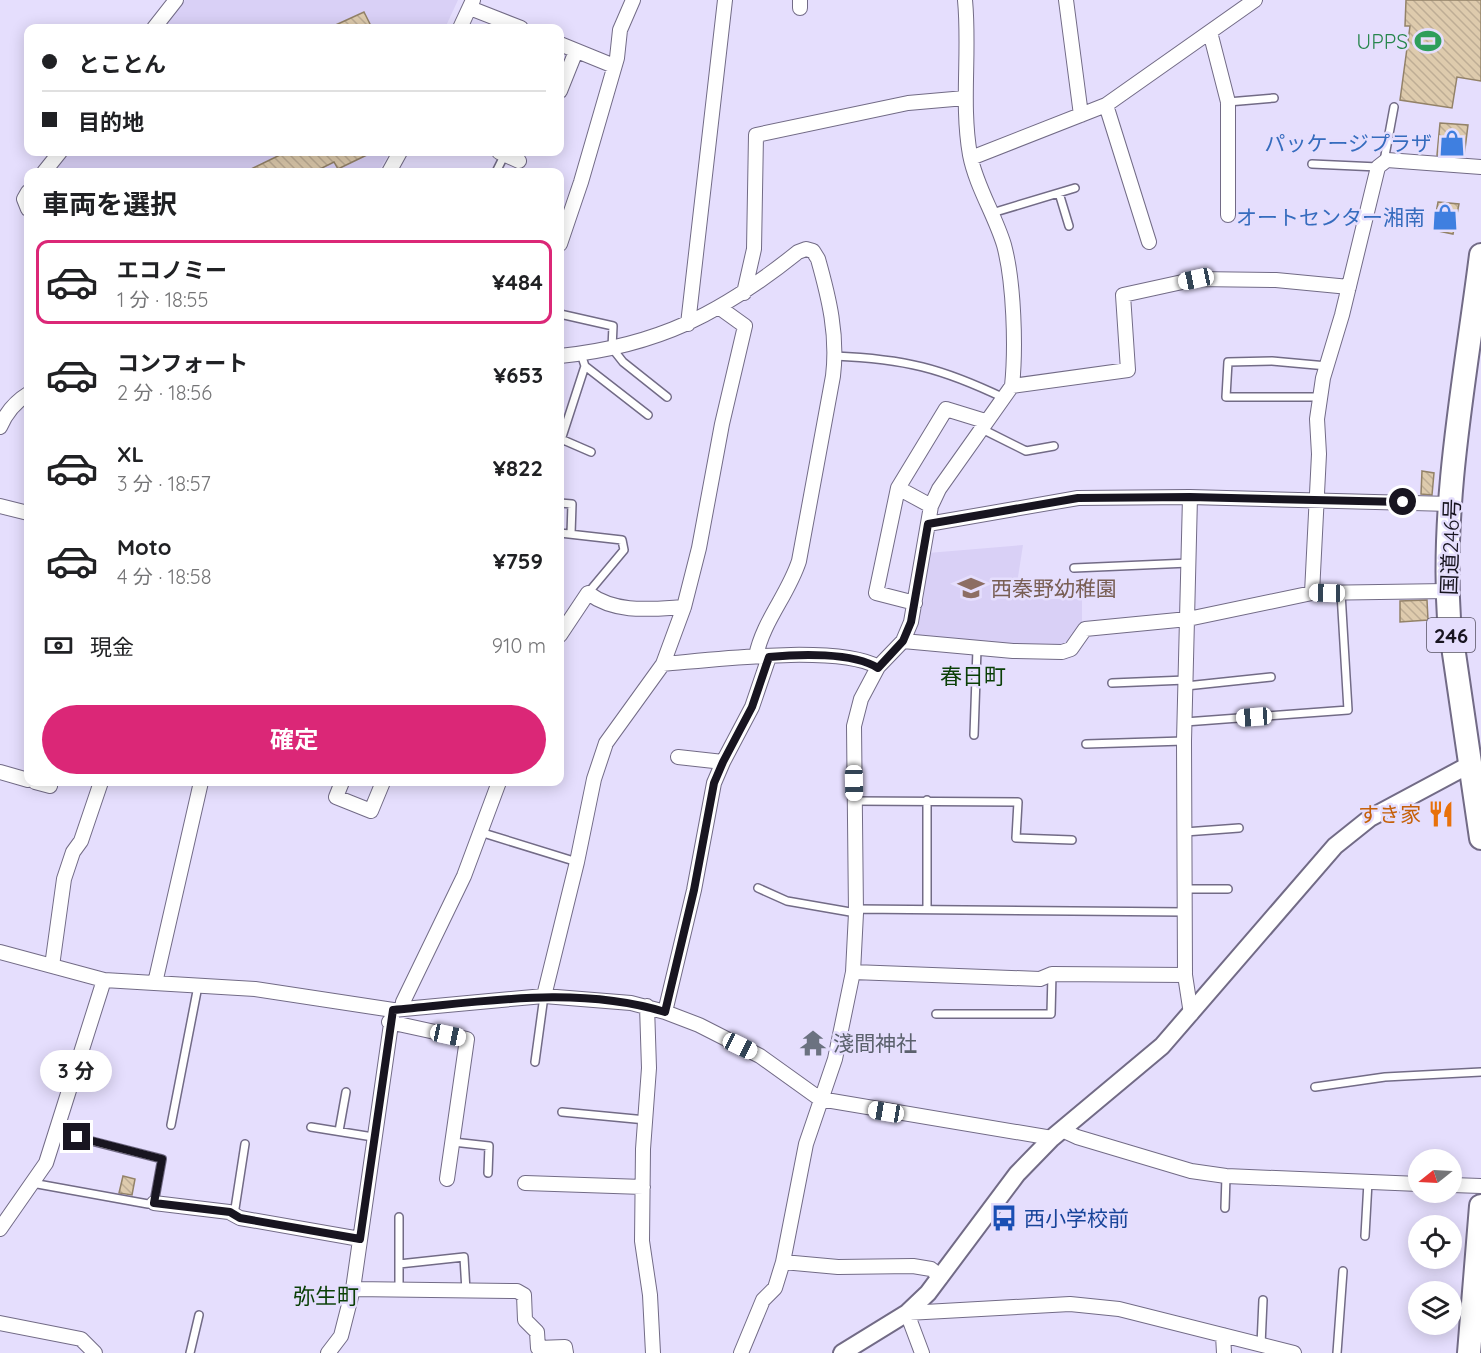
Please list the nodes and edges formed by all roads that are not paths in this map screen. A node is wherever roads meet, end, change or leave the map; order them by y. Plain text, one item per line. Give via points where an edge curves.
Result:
1 (176, 0) edge
2 (633, 0) edge
3 (726, 0) edge
4 (965, 0) edge
5 (1066, 0) edge
6 (1255, 0) edge
7 (471, 4) edge
8 (157, 24) edge
9 (462, 24) edge
10 (513, 24) edge
11 (1210, 32) junction
12 (564, 46) edge
13 (576, 51) junction
14 (614, 66) junction
15 (564, 81) edge
16 (965, 98) junction
17 (1274, 98) dead end
18 (1227, 102) junction
19 (1106, 105) junction
20 (1394, 107) dead end
21 (1081, 115) junction
22 (57, 156) edge
23 (509, 156) edge
24 (970, 158) junction
25 (519, 160) dead end
26 (1312, 164) dead end
27 (1381, 165) junction
28 (1481, 166) edge
29 (47, 168) edge
30 (1075, 188) dead end
31 (1059, 193) junction
32 (1226, 200) junction
33 (1212, 202) dead end
34 (992, 213) junction
35 (1228, 215) dead end
36 (1069, 226) dead end
37 (564, 232) edge
38 (1149, 242) dead end
39 (1481, 255) edge
40 (1348, 287) junction
41 (744, 293) junction
42 (720, 308) junction
43 (564, 315) edge
44 (688, 324) junction
45 (612, 348) junction
46 (835, 356) junction
47 (564, 357) edge
48 (583, 360) junction
49 (1327, 366) junction
50 (1008, 392) junction
51 (24, 396) edge
52 (667, 397) dead end
53 (1320, 397) junction
54 (648, 415) dead end
55 (2, 417) edge
56 (982, 425) junction
57 (564, 427) edge
58 (564, 439) edge
59 (1054, 446) dead end
60 (591, 452) dead end
61 (898, 488) junction
62 (1190, 497) junction
63 (1316, 501) junction
64 (564, 503) edge
65 (1450, 504) junction
66 (0, 506) edge
67 (931, 506) junction
68 (24, 512) edge
69 (928, 524) junction
70 (564, 533) edge
71 (571, 534) junction
72 (1188, 562) junction
73 (1074, 568) dead end
74 (1447, 591) junction
75 (1312, 592) junction
76 (588, 593) junction
77 (1341, 593) junction
78 (915, 603) junction
79 (684, 607) junction
80 (1188, 619) junction
81 (564, 627) edge
82 (903, 641) junction
83 (977, 649) junction
84 (763, 657) junction
85 (663, 664) junction
86 (878, 668) junction
87 (1271, 677) dead end
88 (1186, 683) junction
89 (1112, 684) dead end
90 (1185, 722) junction
91 (974, 735) dead end
92 (1184, 741) junction
93 (1086, 744) dead end
94 (678, 757) dead end
95 (723, 762) junction
96 (1469, 765) junction
97 (0, 772) edge
98 (24, 779) edge
99 (100, 786) edge
100 (200, 786) edge
101 (340, 786) edge
102 (381, 786) edge
103 (497, 786) edge
104 (927, 800) junction
105 (855, 801) junction
106 (1239, 828) dead end
107 (1185, 831) junction
108 (1480, 831) edge
109 (480, 832) junction
110 (1072, 840) dead end
111 (577, 862) junction
112 (758, 888) dead end
113 (1185, 889) junction
114 (1227, 889) dead end
115 (927, 908) junction
116 (856, 911) junction
117 (1185, 912) junction
118 (0, 952) edge
119 (52, 966) junction
120 (853, 972) junction
121 (1052, 974) junction
122 (1185, 975) junction
123 (104, 980) junction
124 (155, 983) junction
125 (198, 986) junction
126 (544, 996) junction
127 (647, 1006) junction
128 (665, 1012) junction
129 (395, 1014) junction
130 (936, 1014) dead end
131 (1191, 1014) junction
132 (535, 1062) dead end
133 (1481, 1072) edge
134 (1315, 1087) dead end
135 (346, 1092) dead end
136 (820, 1099) junction
137 (562, 1112) dead end
138 (646, 1120) junction
139 (171, 1125) dead end
140 (311, 1127) dead end
141 (339, 1131) junction
142 (56, 1132) junction
143 (1058, 1134) junction
144 (373, 1137) junction
145 (453, 1142) junction
146 (245, 1144) dead end
147 (488, 1173) dead end
148 (1226, 1176) junction
149 (447, 1179) dead end
150 (1368, 1182) junction
151 (32, 1183) junction
152 (525, 1183) dead end
153 (1408, 1184) edge
154 (1462, 1185) edge
155 (643, 1186) junction
156 (1481, 1186) edge
157 (154, 1203) junction
158 (1481, 1206) edge
159 (1225, 1208) dead end
160 (234, 1215) junction
161 (399, 1217) dead end
162 (0, 1229) edge
163 (1480, 1231) edge
164 (1365, 1236) dead end
165 (360, 1239) junction
166 (783, 1262) junction
167 (399, 1264) junction
168 (1343, 1271) dead end
169 (941, 1277) junction
170 (353, 1289) junction
171 (399, 1291) junction
172 (466, 1291) junction
173 (1263, 1300) dead end
174 (1477, 1307) edge
175 (907, 1313) junction
176 (199, 1315) dead end
177 (0, 1323) edge
178 (1222, 1335) junction
179 (1261, 1345) junction
180 (95, 1353) edge
181 (190, 1353) edge
182 (328, 1353) edge
183 (566, 1353) edge
184 (653, 1353) edge
185 (741, 1353) edge
186 (842, 1353) edge
187 (922, 1353) edge
188 (1224, 1353) edge
189 (1294, 1353) edge
190 (1337, 1353) edge
191 (1468, 1353) edge

1 - 8 street
2 - 14 street via 620,30
3 - 44 street
4 - 16 street
5 - 21 street
6 - 11 street
7 - 9 street
7 - 10 street
11 - 18 street
11 - 19 street
12 - 13 street
13 - 14 street
13 - 15 street
14 - 37 street
16 - 24 street
16 - 41 street via 908,103 756,135 754,249
17 - 18 lane
18 - 32 street
19 - 21 street
19 - 38 street
20 - 27 lane
21 - 24 street
22 - 29 street
23 - 25 street
24 - 34 street
26 - 27 lane
27 - 28 street via 1387,160
27 - 40 street
30 - 31 lane
31 - 34 lane
31 - 36 lane
32 - 33 street
32 - 35 street
34 - 50 street via 1010,279 1014,368
39 - 65 highway, 国道246号 / 246
40 - 49 street
40 - 50 street via 1276,280 1196,279 1122,295 1128,370
41 - 42 street
41 - 46 street via 798,252 813,251 831,308
42 - 44 street
42 - 79 street via 745,326
43 - 45 lane via 613,326
44 - 45 street
45 - 48 street
45 - 52 lane via 623,362
46 - 50 lane via 914,363
46 - 84 street via 798,561 792,581 759,642
47 - 48 street
48 - 54 lane
48 - 57 lane
49 - 53 street
49 - 53 lane via 1228,362 1226,396
50 - 56 street
51 - 55 street
53 - 63 street
56 - 59 lane via 1026,451
56 - 61 street via 946,409
56 - 67 street
58 - 60 lane
61 - 67 street
61 - 78 street via 876,593
62 - 63 street
62 - 69 street via 1078,498
62 - 72 street
63 - 65 street
63 - 75 street
64 - 71 lane via 572,504
65 - 74 highway, 国道246号 / 246
66 - 68 street
67 - 69 street
69 - 78 street
70 - 71 lane
71 - 76 lane via 622,540 624,550
72 - 73 lane
72 - 80 street
74 - 77 street
74 - 96 highway, 国道246号 / 246
75 - 77 street
75 - 80 street
76 - 79 street via 595,599 632,610
76 - 81 street
77 - 90 lane via 1347,710
78 - 82 street
79 - 85 street
80 - 83 street via 1085,628 1071,649 1062,652
80 - 88 street
82 - 83 street
82 - 86 street
83 - 91 lane
84 - 85 street
84 - 86 street via 800,654 868,662
84 - 95 street via 746,722
85 - 111 street via 606,743 594,779
86 - 105 street via 861,699 854,726
87 - 88 lane
88 - 89 lane
88 - 90 street
90 - 92 street
92 - 93 lane
92 - 107 street
94 - 95 street
95 - 128 street via 714,783
96 - 108 highway, 国道246号 / 246
96 - 131 street via 1370,818 1335,846
97 - 98 street
99 - 119 street via 64,879
100 - 124 street
101 - 102 street via 336,797 371,811
103 - 109 street
104 - 105 lane
104 - 110 lane via 1018,802 1016,838
104 - 115 lane
105 - 116 street
106 - 107 lane
107 - 113 street
109 - 111 lane
109 - 129 street via 464,876
111 - 126 street
112 - 116 lane via 787,901
113 - 114 lane
113 - 117 street
115 - 116 lane
115 - 117 lane
116 - 120 street
117 - 122 street
118 - 119 street
119 - 123 street
120 - 121 street via 1040,979
120 - 136 street via 835,1059
121 - 122 street
121 - 130 lane via 1051,1014
122 - 131 street
123 - 124 street
123 - 142 street
124 - 125 street
125 - 129 street via 296,994
125 - 139 lane
126 - 127 street
126 - 129 street
126 - 132 lane
127 - 128 street
127 - 138 street
128 - 136 street via 760,1056
129 - 144 street
129 - 145 street via 468,1039
131 - 143 street via 1162,1046
133 - 134 lane via 1385,1077
135 - 141 lane
136 - 143 street
136 - 166 street via 806,1144
137 - 138 lane
138 - 155 street
140 - 141 lane
141 - 144 lane
142 - 151 street via 46,1163
142 - 157 lane via 162,1159
143 - 148 street via 1173,1166
143 - 169 street via 1017,1174
144 - 165 street
145 - 147 lane via 489,1146
145 - 149 street
146 - 160 lane
148 - 150 street
148 - 159 lane
150 - 153 street
150 - 164 lane
151 - 157 lane
151 - 162 street
152 - 155 street
154 - 156 street
155 - 184 street via 642,1241 651,1295
157 - 160 street
158 - 163 highway
160 - 165 street
161 - 167 lane
163 - 174 highway
165 - 170 street
166 - 169 street via 838,1267 913,1266 931,1269
166 - 185 street via 775,1288 763,1300
167 - 171 lane
167 - 172 lane via 464,1257
168 - 190 lane
169 - 175 street
170 - 171 street
170 - 182 street via 341,1336
171 - 172 street
172 - 183 street via 517,1291 524,1295 525,1320 537,1332 538,1348 565,1347
173 - 179 lane
174 - 191 highway
175 - 178 street via 1070,1304 1119,1309
175 - 186 street
175 - 187 street
176 - 181 lane
177 - 180 street via 81,1339
178 - 179 street
178 - 188 street
179 - 189 street

